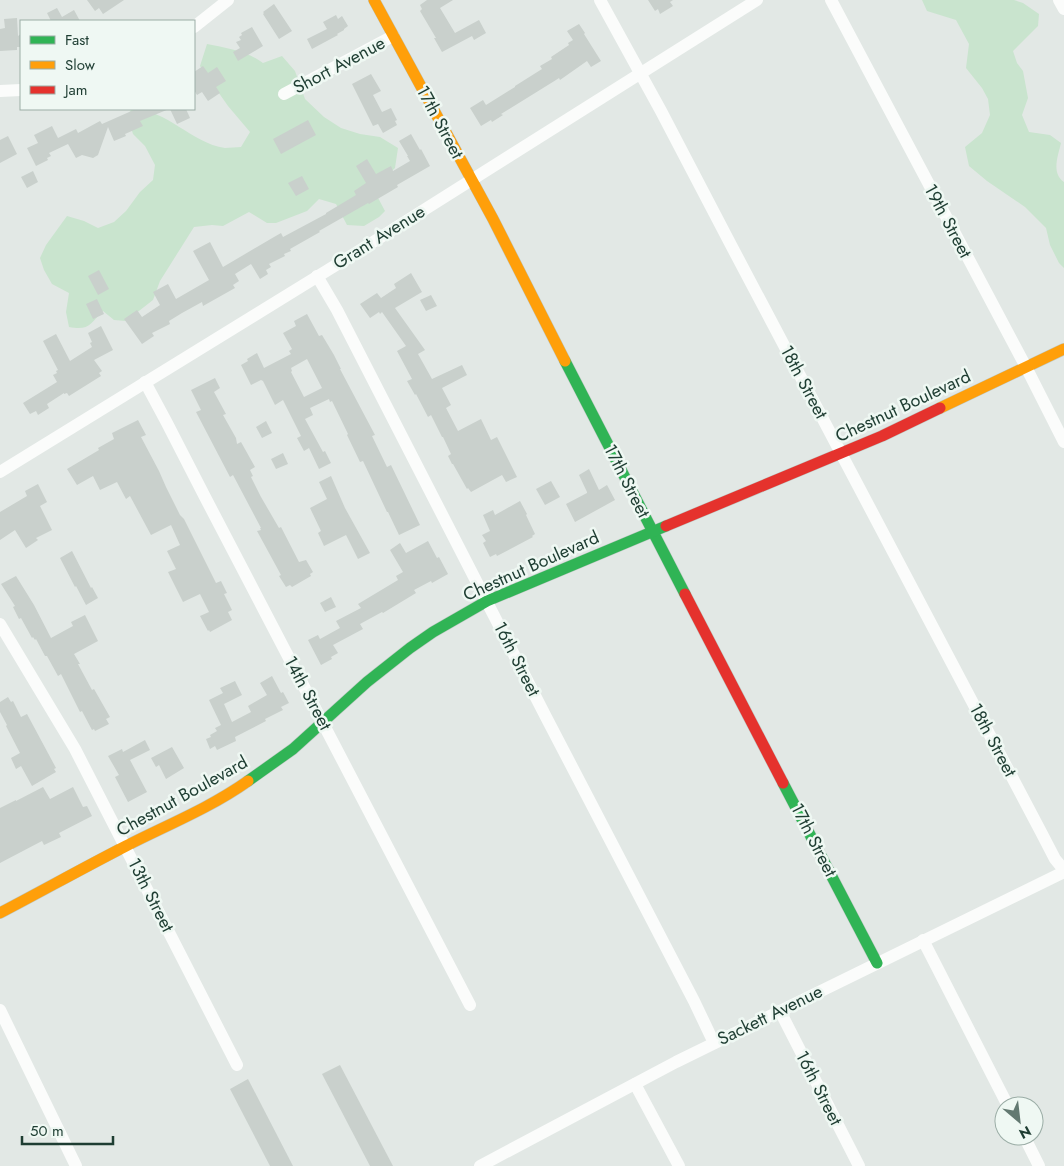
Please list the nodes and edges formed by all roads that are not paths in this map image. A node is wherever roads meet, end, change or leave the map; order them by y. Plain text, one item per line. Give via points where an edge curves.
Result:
1 (228, 0) edge
2 (374, 0) edge
3 (600, 0) edge
4 (757, 0) edge
5 (831, 0) edge
6 (1059, 0) edge
7 (1064, 9) edge
8 (195, 26) edge
9 (394, 36) junction
10 (641, 73) junction
11 (20, 90) edge
12 (0, 91) edge
13 (284, 94) dead end
14 (471, 180) junction
15 (317, 276) junction
16 (1064, 349) edge
17 (1026, 367) junction
18 (145, 382) junction
19 (1064, 442) edge
20 (841, 454) junction
21 (0, 472) edge
22 (654, 532) junction
23 (487, 601) junction
24 (0, 624) edge
25 (323, 722) junction
26 (126, 846) junction
27 (1064, 871) edge
28 (0, 913) edge
29 (923, 940) junction
30 (877, 963) junction
31 (470, 1004) dead end
32 (0, 1010) edge
33 (780, 1011) junction
34 (714, 1043) junction
35 (237, 1065) dead end
36 (635, 1084) junction
37 (1003, 1096) edge
38 (1029, 1146) edge
39 (495, 1162) edge
40 (76, 1166) edge
41 (480, 1166) edge
42 (679, 1166) edge
43 (859, 1166) edge
44 (1039, 1166) edge

1 - 8 street
2 - 9 street, 17th Street
3 - 10 street, 18th Street
4 - 10 street, Grant Avenue
5 - 17 street, 19th Street
6 - 7 street
9 - 13 street, Short Avenue
9 - 14 street, 17th Street
10 - 14 street, Grant Avenue
10 - 20 street, 18th Street
11 - 12 street
14 - 15 street, Grant Avenue
14 - 22 street, 17th Street
15 - 18 street, Grant Avenue
15 - 23 street, 16th Street
16 - 17 street, Chestnut Boulevard
17 - 19 street, 19th Street
17 - 20 street, Chestnut Boulevard
18 - 21 street, Grant Avenue
18 - 25 street, 14th Street
20 - 22 street, Chestnut Boulevard
20 - 27 street, 18th Street
22 - 23 street, Chestnut Boulevard
22 - 30 street, 17th Street
23 - 25 street, Chestnut Boulevard via 410,648
23 - 34 street, 16th Street
24 - 26 street, 13th Street via 75,749
25 - 26 street, Chestnut Boulevard via 293,749 238,788
25 - 31 street, 14th Street
26 - 28 street, Chestnut Boulevard
26 - 35 street, 13th Street
27 - 29 street, Sackett Avenue
29 - 30 street, Sackett Avenue
29 - 37 street
30 - 33 street, Sackett Avenue
32 - 40 street
33 - 34 street, Sackett Avenue
33 - 43 street, 16th Street
34 - 36 street, Sackett Avenue
36 - 39 street, Sackett Avenue
36 - 42 street
38 - 44 street
39 - 41 street, Sackett Avenue

